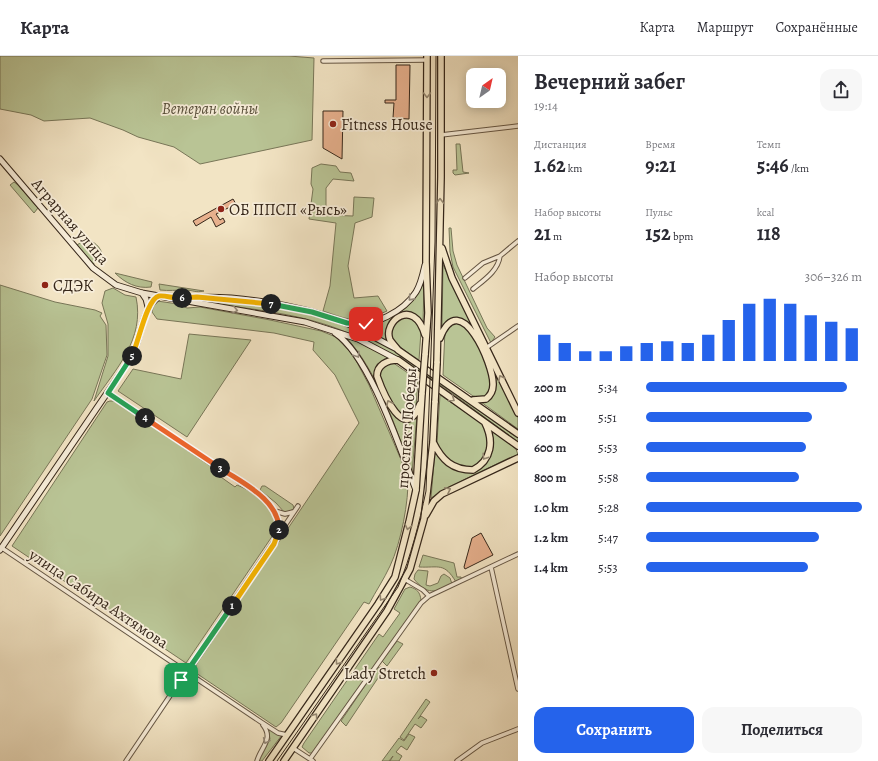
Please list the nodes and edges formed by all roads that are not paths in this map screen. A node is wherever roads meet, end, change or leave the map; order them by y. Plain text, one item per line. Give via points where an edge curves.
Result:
1 (441, 56) edge
2 (423, 58) edge
3 (323, 61) dead end
4 (518, 126) edge
5 (441, 134) junction
6 (0, 159) edge
7 (440, 240) junction
8 (518, 241) edge
9 (500, 256) junction
10 (426, 262) junction
11 (465, 278) dead end
12 (473, 289) dead end
13 (142, 293) junction
14 (160, 296) junction
15 (197, 297) junction
16 (178, 299) junction
17 (197, 304) junction
18 (148, 307) junction
19 (347, 323) junction
20 (518, 326) edge
21 (329, 329) junction
22 (426, 338) junction
23 (439, 343) junction
24 (486, 348) junction
25 (398, 350) junction
26 (398, 360) junction
27 (108, 393) junction
28 (422, 395) junction
29 (472, 400) junction
30 (516, 403) edge
31 (518, 413) edge
32 (484, 421) junction
33 (518, 434) edge
34 (433, 442) junction
35 (518, 446) edge
36 (518, 458) edge
37 (416, 490) junction
38 (298, 506) dead end
39 (275, 511) junction
40 (294, 512) junction
41 (424, 519) junction
42 (277, 537) junction
43 (1, 549) edge
44 (518, 554) edge
45 (491, 567) junction
46 (406, 580) junction
47 (429, 596) junction
48 (186, 672) junction
49 (518, 688) edge
50 (261, 722) junction
51 (518, 729) edge
52 (287, 735) junction
53 (293, 748) junction
54 (312, 760) edge
55 (126, 761) edge
56 (257, 761) edge
57 (269, 761) edge
58 (284, 761) edge
59 (457, 761) edge

1 - 5 main road, проспект Победы
2 - 3 street
2 -> 10 main road, проспект Победы
4 - 5 street
7 -> 5 main road, проспект Победы
6 - 13 street, Аграрная улица via 96,271 116,285
7 - 23 main road, проспект Победы
7 - 24 main road via 450,272
8 - 9 street
9 - 11 street via 484,263
9 - 12 street via 496,268
10 -> 19 street via 420,285 407,303 371,323
10 - 22 main road, проспект Победы
13 - 14 street, Аграрная улица
13 - 18 street
14 - 16 street, Аграрная улица
14 - 18 street
15 - 16 street, Аграрная улица
15 - 17 street via 194,301
15 - 19 street, Аграрная улица via 264,303 312,312
16 - 17 street, Аграрная улица
17 -> 21 street, Аграрная улица via 291,319
18 - 27 street via 136,347
19 - 25 street, Аграрная улица
20 - 24 street
21 - 26 street, Аграрная улица via 358,339
21 -> 37 street via 345,340 364,365
22 - 25 main road via 418,319 404,315 394,321 389,331 390,340
22 - 28 main road, проспект Победы, bridge
23 - 29 main road via 444,330 454,321 466,323 471,328 493,380 489,397
23 - 34 main road, проспект Победы, bridge
30 -> 24 main road
25 - 29 main road, Аграрная улица
28 -> 26 main road via 416,414 411,418 402,418 394,412 377,373 385,363
26 -> 32 main road, Аграрная улица
27 - 39 street via 254,491
27 - 43 street
28 - 37 main road, проспект Победы
29 - 33 main road, Аграрная улица
30 - 31 main road
32 -> 34 main road via 492,444 485,458 473,470 453,467 443,459
32 - 35 main road, Аграрная улица
34 - 41 main road, проспект Победы
41 -> 36 main road via 434,501 442,494
37 -> 52 main road, проспект Победы via 395,577
38 - 40 street
39 - 40 street via 286,514
39 - 42 street via 279,529
40 - 42 street
41 - 46 main road, проспект Победы
42 - 48 street
43 - 48 street, улица Сабира Ахтямова
44 - 45 street
45 - 47 street
45 - 49 street
46 - 47 street
53 -> 46 main road, проспект Победы
47 - 54 street via 421,602
48 - 50 street, улица Сабира Ахтямова
48 - 55 street
50 - 52 street, улица Сабира Ахтямова via 278,733
50 -> 56 street via 267,730 268,737
51 - 59 street via 482,743
52 - 57 main road, проспект Победы
53 - 54 street
53 - 58 main road, проспект Победы

